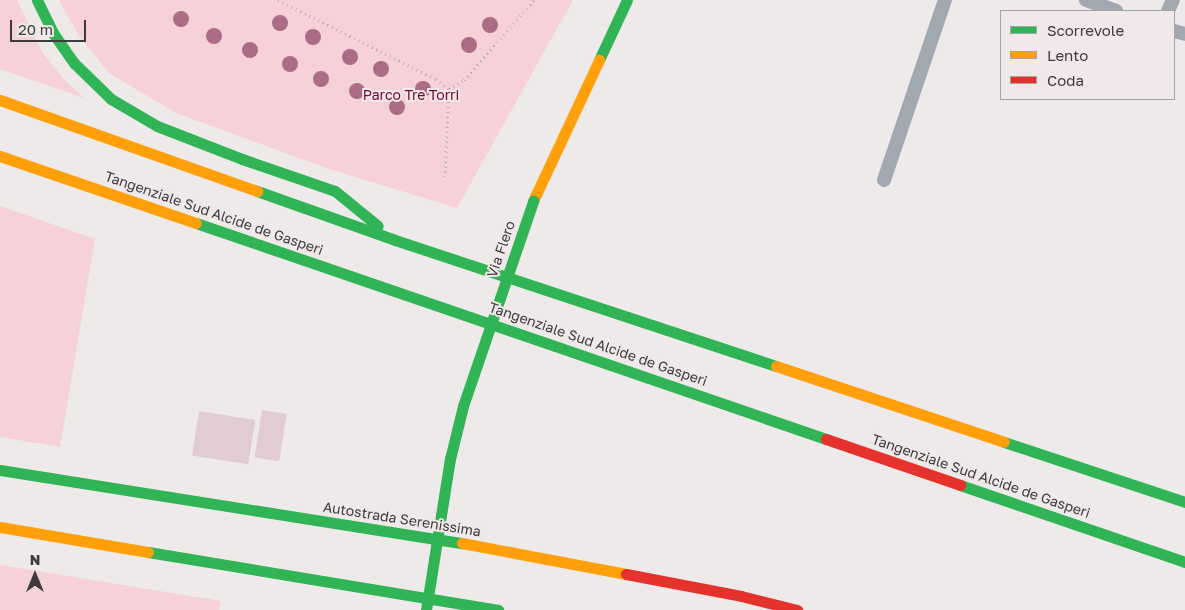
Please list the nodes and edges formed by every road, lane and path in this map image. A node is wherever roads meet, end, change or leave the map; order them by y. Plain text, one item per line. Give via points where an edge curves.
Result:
1 (37, 0) edge
2 (278, 0) edge
3 (534, 0) edge
4 (627, 0) edge
5 (945, 0) edge
6 (1086, 0) edge
7 (1113, 10) edge
8 (449, 89) junction
9 (0, 100) edge
10 (0, 156) edge
11 (445, 177) dead end
12 (884, 180) dead end
13 (395, 240) junction
14 (0, 470) edge
15 (1185, 502) edge
16 (0, 527) edge
17 (1185, 562) edge
18 (426, 610) edge
19 (498, 610) edge
20 (797, 610) edge

1 - 13 main road via 53,34 74,63 110,99 158,126 335,191
2 - 8 path via 436,79
3 - 8 path via 464,80
4 - 18 main road, Via Flero, bridge via 533,201 463,406 450,459
5 - 12 lane
6 - 7 lane
8 - 11 path
9 - 13 main road
10 - 17 main road, Tangenziale Sud Alcide de Gasperi
13 - 15 main road
14 - 20 main road, Autostrada Serenissima via 454,542 741,596
16 - 19 main road

